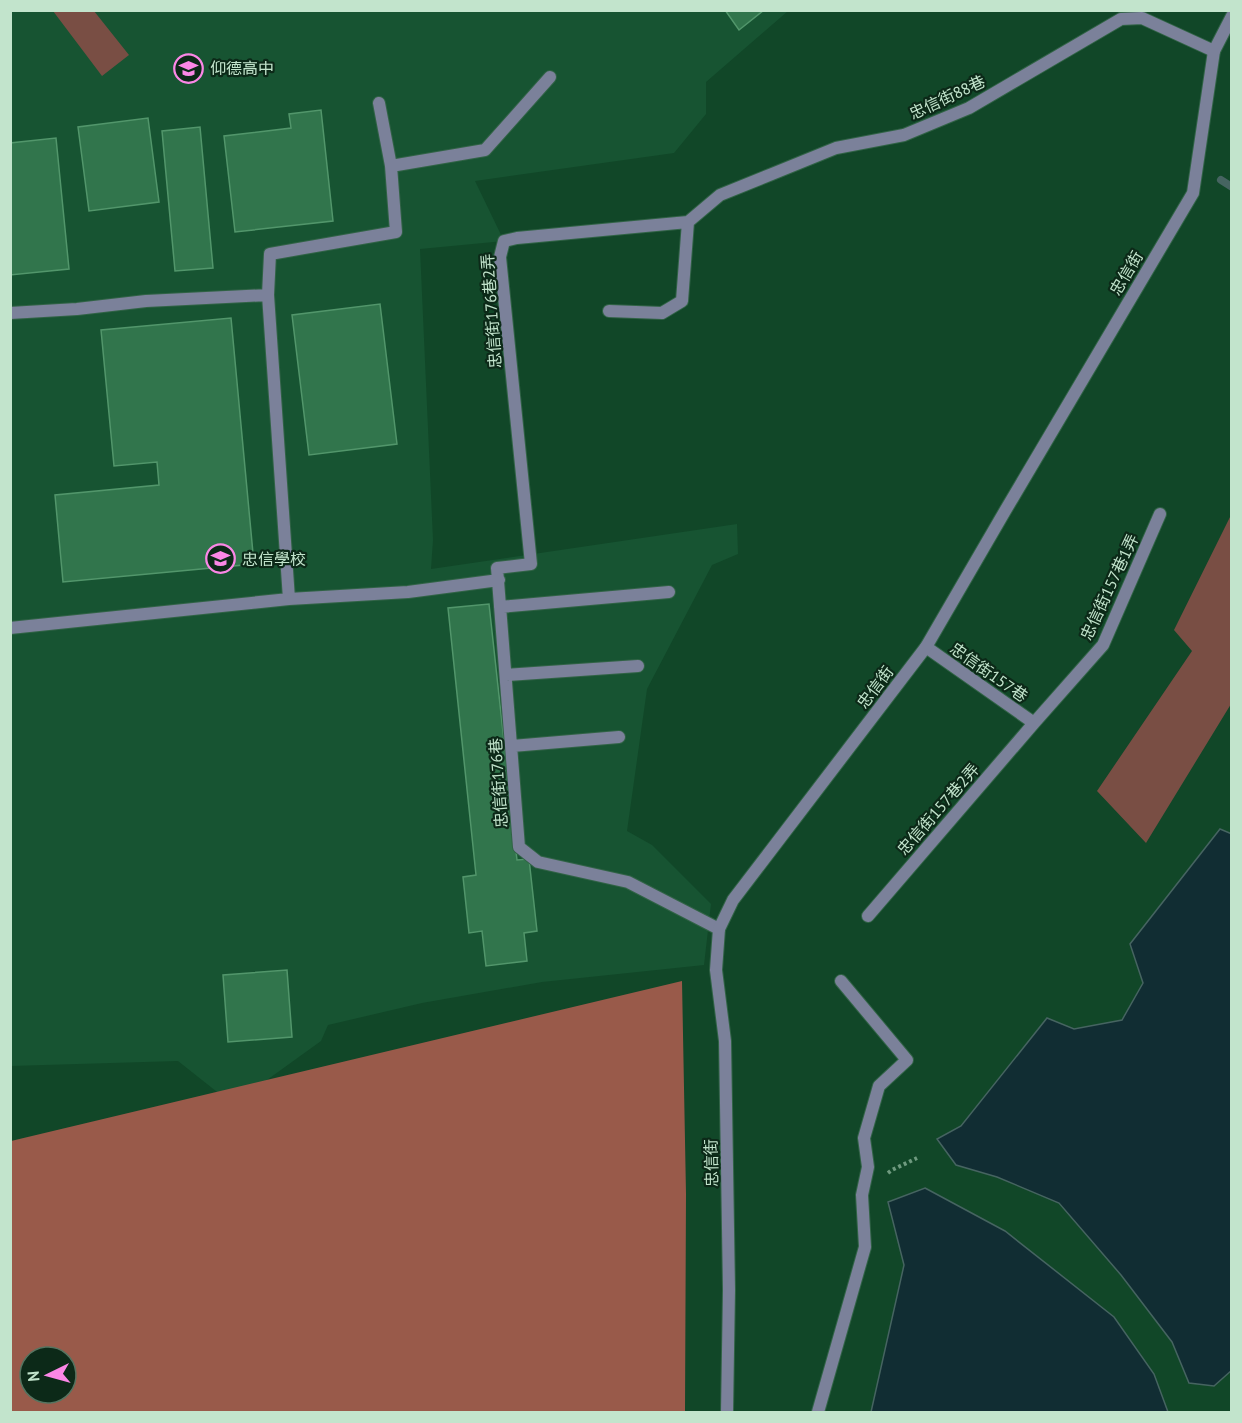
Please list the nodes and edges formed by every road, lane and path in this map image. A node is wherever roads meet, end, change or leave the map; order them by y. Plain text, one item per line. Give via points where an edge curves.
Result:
1 (1232, 16) edge
2 (1214, 51) junction
3 (550, 77) dead end
4 (379, 103) dead end
5 (391, 166) junction
6 (688, 222) junction
7 (268, 295) junction
8 (609, 311) dead end
9 (10, 313) edge
10 (1160, 514) dead end
11 (499, 580) junction
12 (669, 592) dead end
13 (289, 599) junction
14 (500, 607) junction
15 (10, 628) edge
16 (926, 648) junction
17 (638, 666) dead end
18 (506, 675) junction
19 (1034, 723) junction
20 (619, 737) dead end
21 (512, 746) junction
22 (868, 916) dead end
23 (719, 929) junction
24 (841, 981) dead end
25 (727, 1413) edge
26 (818, 1413) edge

1 - 2 street, 忠信街
2 - 6 street, 忠信街88巷 via 1142,18 1121,19 969,108 904,135 836,148 720,195
2 - 16 street, 忠信街 via 1193,193
3 - 5 street via 485,150
4 - 5 street
5 - 7 street via 396,232 270,254
6 - 8 street via 682,301 662,313
6 - 11 street, 忠信街176巷2弄 via 504,241 500,257 531,564 497,568
7 - 9 street
7 - 13 street
10 - 19 street, 忠信街157巷1弄 via 1103,645
11 - 13 street via 408,592
11 - 14 street, 忠信街176巷
12 - 14 street
13 - 15 street
14 - 18 street, 忠信街176巷
16 - 19 street, 忠信街157巷
16 - 23 street, 忠信街 via 733,900
17 - 18 street
18 - 21 street, 忠信街176巷
19 - 22 street, 忠信街157巷2弄
20 - 21 street
21 - 23 street, 忠信街176巷 via 519,847 538,862 628,882
23 - 25 street, 忠信街 via 716,970 726,1065
24 - 26 street via 907,1060 879,1086 864,1137 868,1167 862,1195 865,1247

